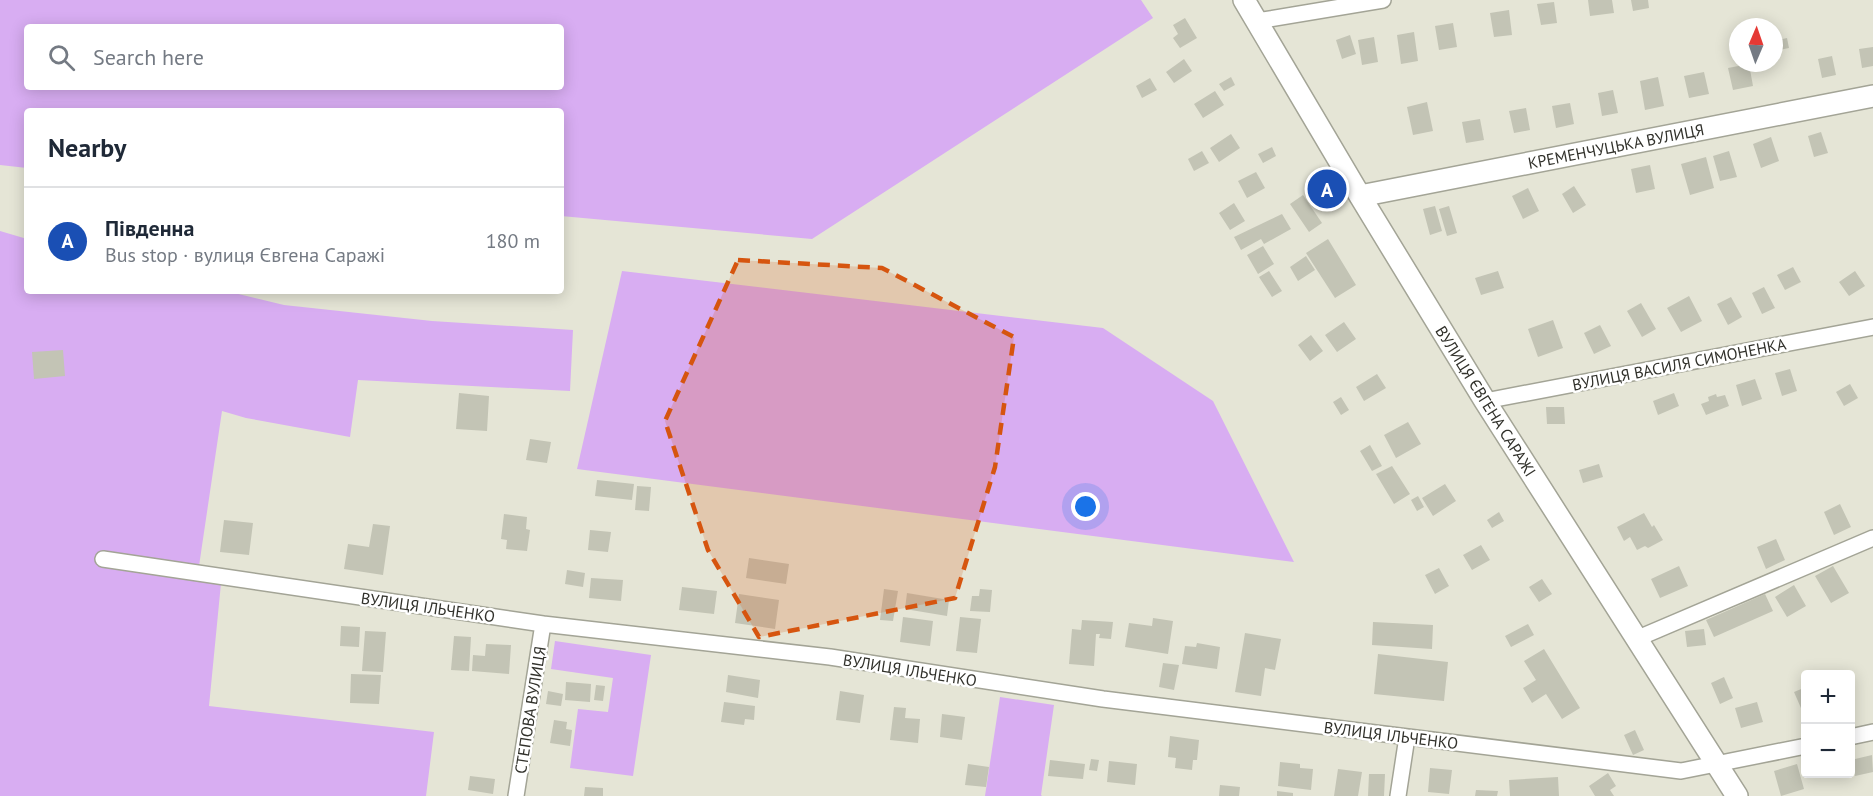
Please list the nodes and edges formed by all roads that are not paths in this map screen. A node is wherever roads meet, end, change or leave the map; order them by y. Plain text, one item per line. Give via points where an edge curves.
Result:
1 (1245, 0) edge
2 (1383, 0) edge
3 (1257, 21) junction
4 (1873, 96) edge
5 (1360, 196) junction
6 (1873, 327) edge
7 (1485, 401) junction
8 (1873, 538) edge
9 (103, 559) dead end
10 (543, 624) junction
11 (1636, 639) junction
12 (1873, 732) edge
13 (1855, 736) edge
14 (1407, 737) junction
15 (1801, 747) edge
16 (1717, 764) junction
17 (516, 796) edge
18 (1398, 796) edge
19 (1737, 796) edge

1 - 3 main road, ВУЛИЦЯ ЄВГЕНА САРАЖІ
2 - 3 street
3 - 5 main road, ВУЛИЦЯ ЄВГЕНА САРАЖІ
4 - 5 main road, КРЕМЕНЧУЦЬКА ВУЛИЦЯ
5 - 7 main road, ВУЛИЦЯ ЄВГЕНА САРАЖІ
6 - 7 street, ВУЛИЦЯ ВАСИЛЯ СИМОНЕНКА
7 - 11 main road, ВУЛИЦЯ ЄВГЕНА САРАЖІ
8 - 11 street
9 - 10 street, ВУЛИЦЯ ІЛЬЧЕНКО
10 - 14 street, ВУЛИЦЯ ІЛЬЧЕНКО via 830,657 1102,699
10 - 17 street, СТЕПОВА ВУЛИЦЯ
11 - 16 main road, ВУЛИЦЯ ЄВГЕНА САРАЖІ
12 - 13 street
14 - 16 street, ВУЛИЦЯ ІЛЬЧЕНКО via 1681,771
14 - 18 street
15 - 16 street, ВУЛИЦЯ ІЛЬЧЕНКО
16 - 19 main road, ВУЛИЦЯ ЄВГЕНА САРАЖІ

